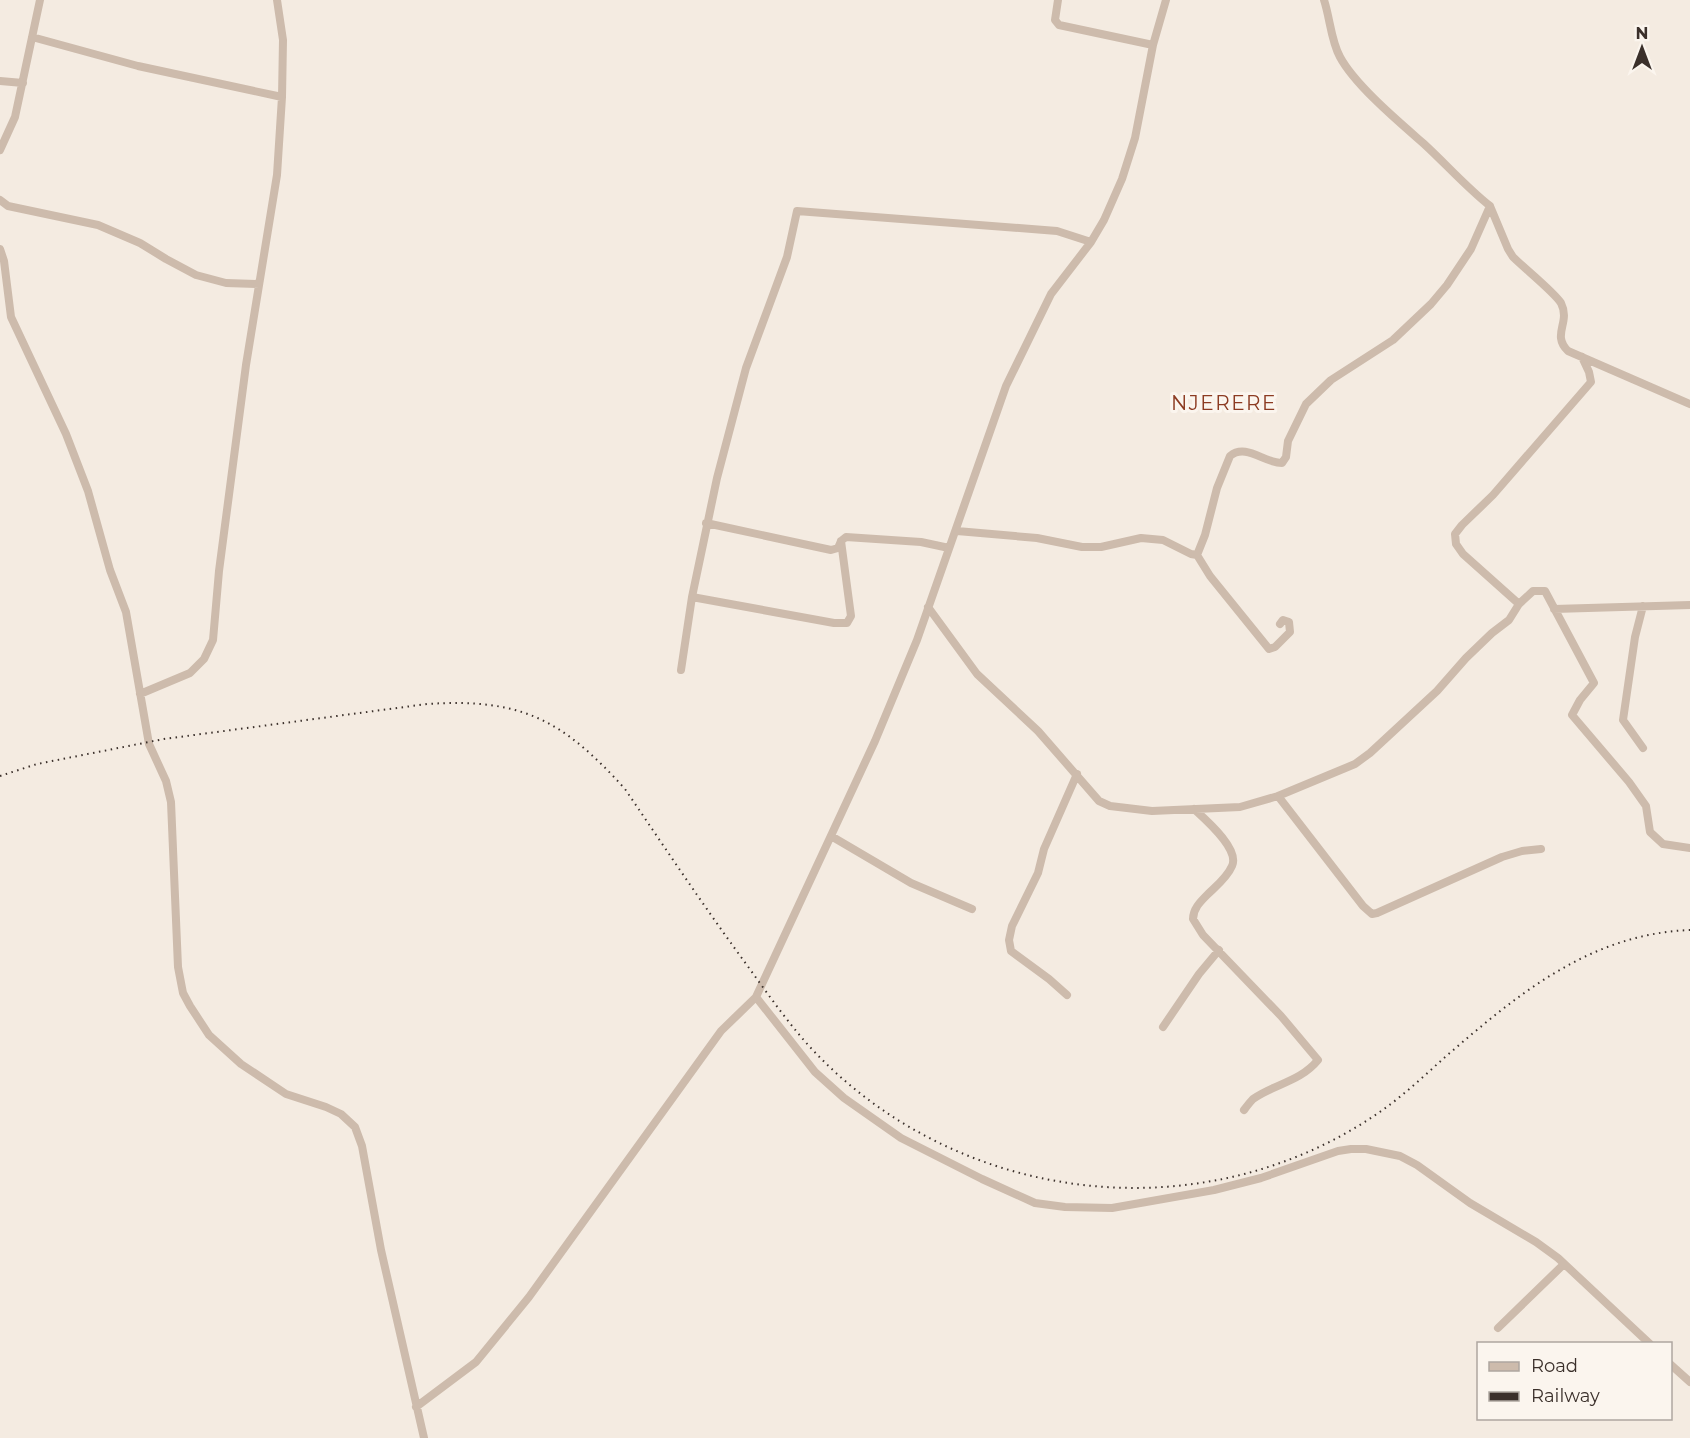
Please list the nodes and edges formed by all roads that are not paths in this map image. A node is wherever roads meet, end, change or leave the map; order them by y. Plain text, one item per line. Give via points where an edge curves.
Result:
1 (40, 0) edge
2 (277, 0) edge
3 (1058, 0) edge
4 (1166, 0) edge
5 (1324, 0) edge
6 (32, 37) junction
7 (1153, 45) junction
8 (0, 81) edge
9 (23, 83) junction
10 (282, 97) junction
11 (0, 150) edge
12 (0, 200) edge
13 (1490, 206) junction
14 (1091, 242) junction
15 (0, 249) edge
16 (259, 284) junction
17 (1582, 357) junction
18 (1690, 405) edge
19 (706, 524) junction
20 (957, 531) junction
21 (841, 540) junction
22 (949, 548) junction
23 (1197, 555) junction
24 (692, 597) junction
25 (1519, 604) junction
26 (1690, 605) edge
27 (1643, 606) junction
28 (928, 607) junction
29 (1554, 609) junction
30 (1280, 624) dead end
31 (681, 670) dead end
32 (140, 694) junction
33 (1643, 748) dead end
34 (1077, 774) junction
35 (1278, 796) junction
36 (1194, 809) junction
37 (831, 836) junction
38 (1690, 848) edge
39 (1541, 849) dead end
40 (972, 909) dead end
41 (1219, 951) junction
42 (1067, 995) dead end
43 (756, 997) junction
44 (1163, 1027) dead end
45 (1244, 1110) dead end
46 (1564, 1264) junction
47 (1498, 1328) dead end
48 (1648, 1342) edge
49 (1672, 1365) edge
50 (1690, 1382) edge
51 (416, 1407) junction
52 (424, 1438) edge

1 - 6 street
2 - 10 street via 284,40
3 - 7 street via 1055,20 1059,25
4 - 7 street
5 - 13 street via 1335,46 1349,70 1404,128
6 - 9 street
6 - 10 street via 138,66
7 - 14 street via 1126,169
8 - 9 street
9 - 11 street via 15,117
10 - 16 street via 278,175
12 - 16 street via 8,206 98,225 140,243 196,275 226,284
13 - 17 street via 1513,257 1560,301 1564,318 1561,344
13 - 23 street via 1471,249 1431,304 1393,340 1331,380 1306,404 1282,463 1247,452 1230,456
14 - 19 street via 1057,231 797,211 781,275 746,368
14 - 20 street via 1050,294 1021,352
15 - 32 street via 11,317 88,491 126,612
16 - 32 street via 213,640 210,650 190,673
17 - 18 street
17 - 25 street via 1591,382 1455,534 1463,554
19 - 21 street via 831,550
19 - 24 street
20 - 22 street
20 - 23 street via 1037,538 1082,547 1141,538 1163,540
21 - 22 street via 846,537 921,542
21 - 24 street via 851,616 847,623
22 - 28 street
23 - 30 street via 1269,649 1290,632 1289,622 1283,620
24 - 31 street
25 - 29 street via 1533,591 1545,591
25 - 35 street via 1509,620 1466,658 1437,692 1370,753 1355,764
26 - 27 street
27 - 29 street
27 - 33 street via 1623,720
28 - 34 street via 977,674
28 - 37 street via 875,741
29 - 38 street via 1594,683 1572,714 1646,806 1650,832 1663,844
32 - 51 street via 149,744 171,802 178,967 183,993 209,1035 241,1064 286,1094 341,1114 355,1127
34 - 36 street via 1099,801 1110,806 1152,811
34 - 42 street via 1009,940 1011,951
35 - 36 street via 1240,807
35 - 39 street via 1372,914 1502,857
36 - 41 street via 1219,834 1234,860 1193,913 1203,935
37 - 40 street via 911,883
37 - 43 street
41 - 44 street
41 - 45 street via 1318,1060 1293,1080 1253,1099
43 - 46 street via 815,1072 844,1098 901,1138 1035,1203 1065,1208 1112,1208 1214,1190 1338,1151 1366,1149 1401,1156 1417,1165
43 - 51 street via 721,1031 536,1288 476,1362
46 - 47 street
46 - 48 street
49 - 50 street
51 - 52 street

